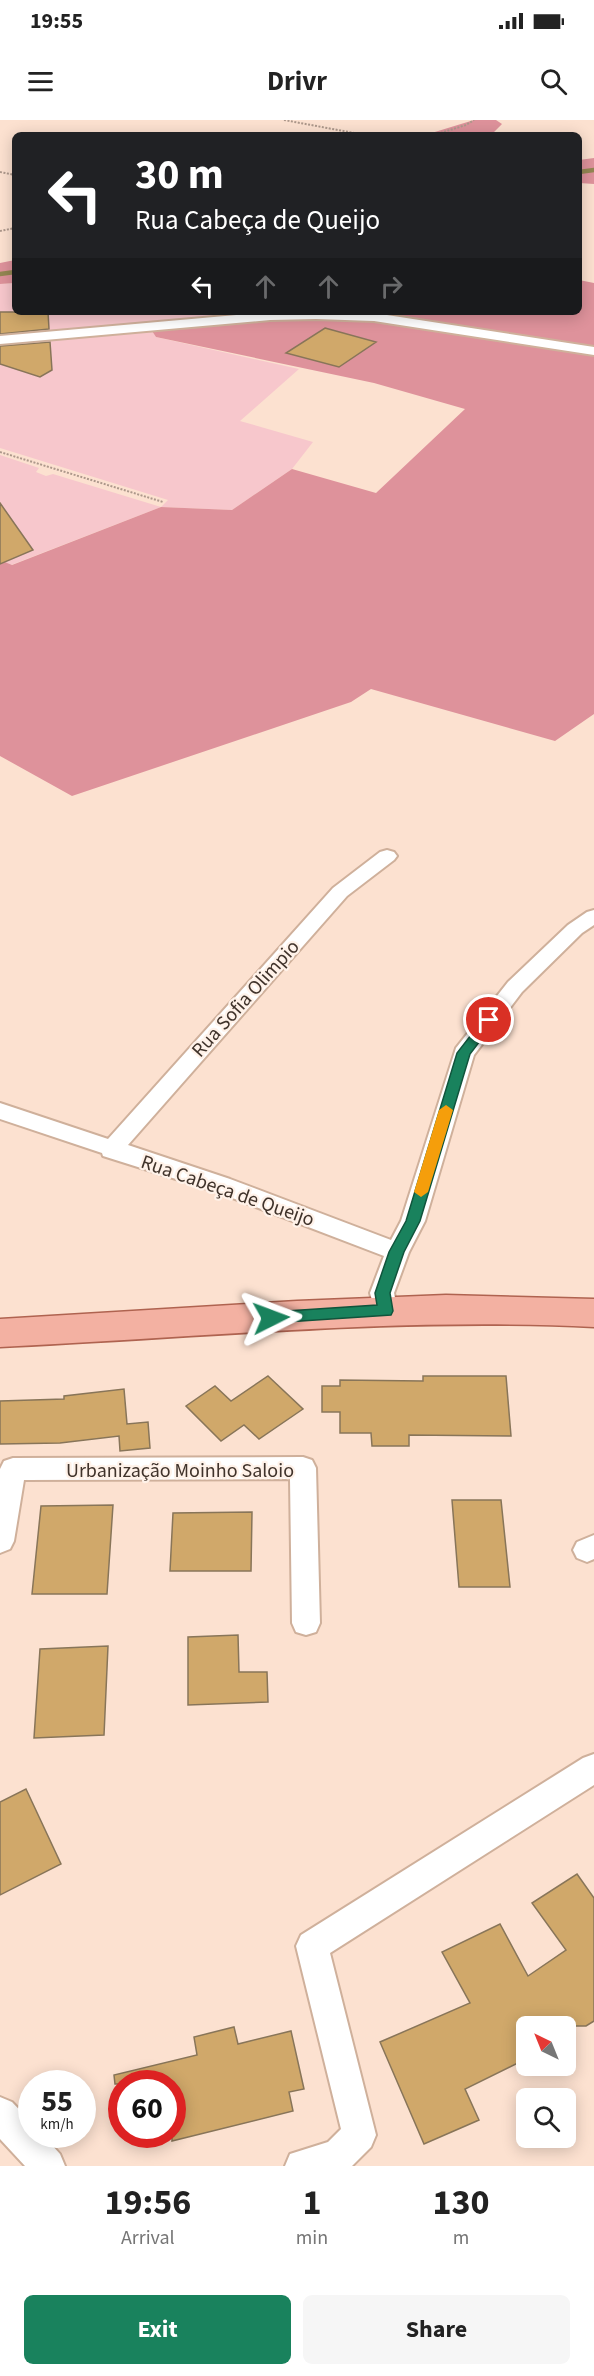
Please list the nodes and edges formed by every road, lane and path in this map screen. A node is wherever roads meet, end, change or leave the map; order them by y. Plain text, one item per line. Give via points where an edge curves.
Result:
1 (284, 120) edge
2 (474, 120) edge
3 (349, 132) edge
4 (444, 132) edge
5 (0, 340) edge
6 (594, 351) edge
7 (0, 452) edge
8 (163, 502) dead end
9 (387, 856) dead end
10 (594, 916) edge
11 (0, 1111) edge
12 (111, 1150) junction
13 (397, 1252) junction
14 (386, 1311) junction
15 (594, 1313) edge
16 (0, 1333) edge
17 (0, 1541) edge
18 (306, 1623) dead end
19 (594, 1768) edge
20 (0, 2114) edge
21 (48, 2166) edge
22 (302, 2166) edge

1 - 3 path
2 - 4 path
5 - 6 street via 316,315 374,317
7 - 8 path
9 - 12 street, Rua Sofia Olimpio via 340,892
10 - 13 street via 514,987 464,1053 413,1221
11 - 12 street, Rua Cabeça de Queijo
12 - 13 street, Rua Cabeça de Queijo via 222,1185
13 - 14 street via 382,1293
14 - 15 main road via 473,1308
14 - 16 main road
17 - 18 street, Urbanização Moinho Saloio via 13,1469 303,1468
19 - 22 street via 312,1946 359,2135 337,2157
20 - 21 street

